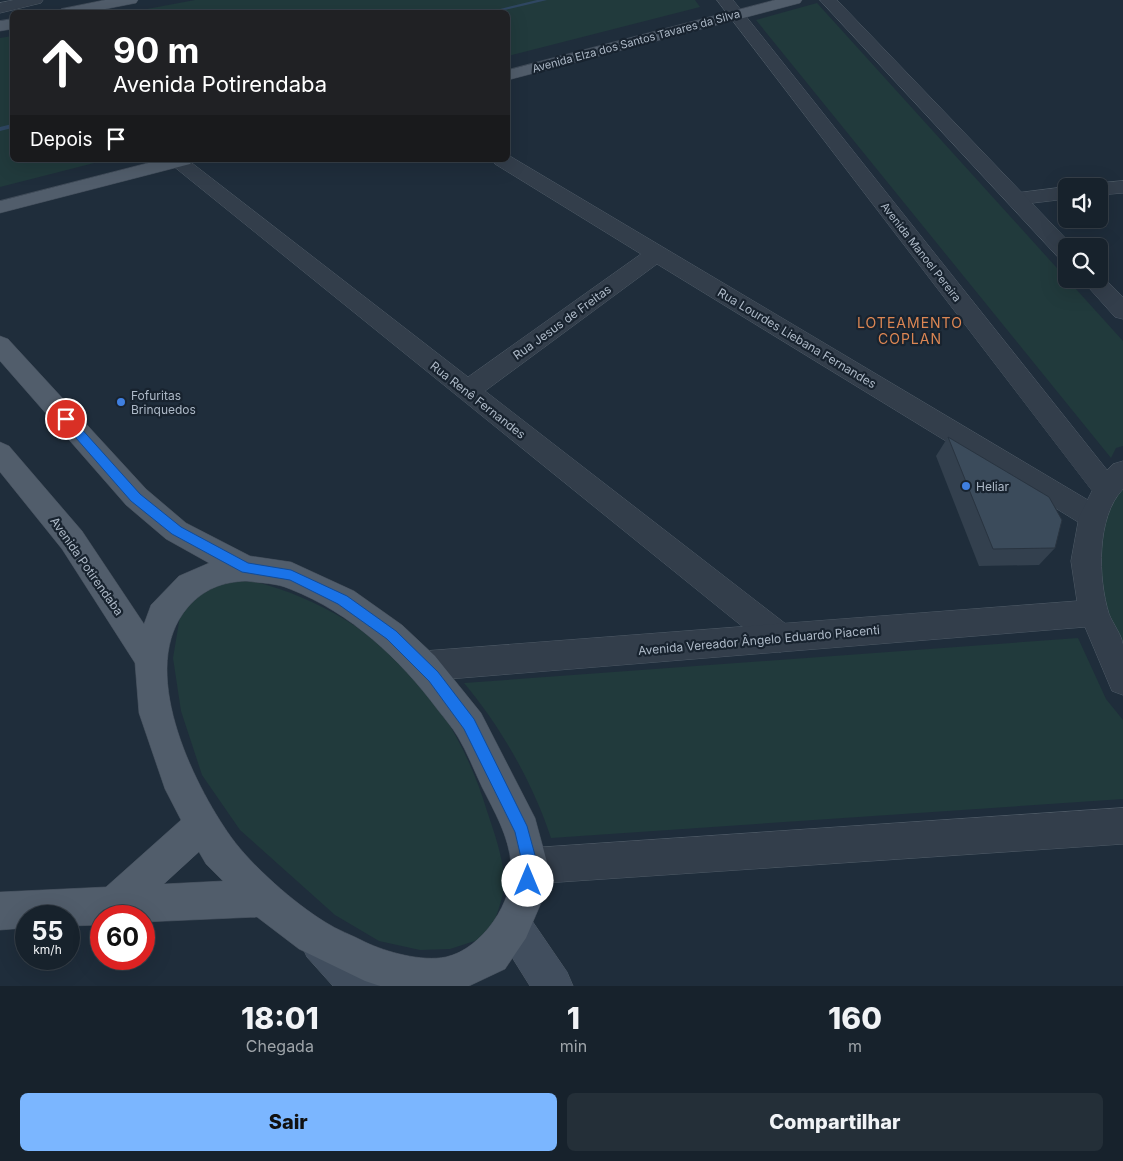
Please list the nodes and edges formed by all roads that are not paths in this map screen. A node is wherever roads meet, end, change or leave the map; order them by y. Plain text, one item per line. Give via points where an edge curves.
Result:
1 (35, 0) edge
2 (130, 0) edge
3 (794, 0) edge
4 (828, 0) edge
5 (0, 8) edge
6 (731, 8) edge
7 (78, 10) edge
8 (510, 74) edge
9 (176, 162) edge
10 (181, 162) edge
11 (505, 162) edge
12 (1123, 186) edge
13 (1108, 188) edge
14 (1058, 194) edge
15 (1016, 200) junction
16 (0, 207) edge
17 (1058, 244) edge
18 (657, 253) junction
19 (1101, 288) edge
20 (1123, 311) edge
21 (0, 346) edge
22 (467, 391) junction
23 (0, 453) edge
24 (1114, 480) edge
25 (1092, 517) junction
26 (246, 568) junction
27 (1094, 613) junction
28 (780, 638) junction
29 (150, 659) junction
30 (424, 666) junction
31 (1123, 680) edge
32 (204, 824) junction
33 (1123, 826) edge
34 (530, 866) junction
35 (263, 898) junction
36 (114, 905) joint
37 (90, 906) edge
38 (0, 911) edge
39 (513, 924) junction
40 (312, 936) junction
41 (359, 986) edge
42 (553, 986) edge

1 - 5 street
2 - 7 main road
3 - 6 main road, Avenida Elza dos Santos Tavares da Silva
4 - 15 street
6 - 8 main road, Avenida Elza dos Santos Tavares da Silva
6 - 24 street, Avenida Manoel Pereira
9 - 16 main road
10 - 22 street, Rua Renê Fernandes
11 - 18 street, Rua Lourdes Liebana Fernandes
12 - 13 street
14 - 15 street
15 - 17 street
18 - 22 street, Rua Jesus de Freitas
18 - 25 street, Rua Lourdes Liebana Fernandes
19 - 20 street
21 - 26 main road via 136,497 176,531
22 - 28 street, Rua Renê Fernandes
23 - 29 main road, Avenida Potirendaba via 72,540
24 - 25 street
25 - 27 street via 1086,561
26 - 29 main road via 225,569 190,585 162,615
26 - 30 main road via 291,575 342,600 391,635
27 - 28 street, Avenida Vereador Ângelo Eduardo Piacenti
27 - 31 street
28 - 30 street, Avenida Vereador Ângelo Eduardo Piacenti
29 - 32 main road via 155,713 182,789
30 - 34 main road via 469,724 522,831
32 - 35 main road via 219,851
32 - 36 main road
33 - 34 street
34 - 39 main road via 526,896
35 - 36 main road
35 - 40 main road
37 - 38 main road
39 - 40 main road via 491,955 448,976 411,976 365,962
39 - 42 main road
40 - 41 main road

